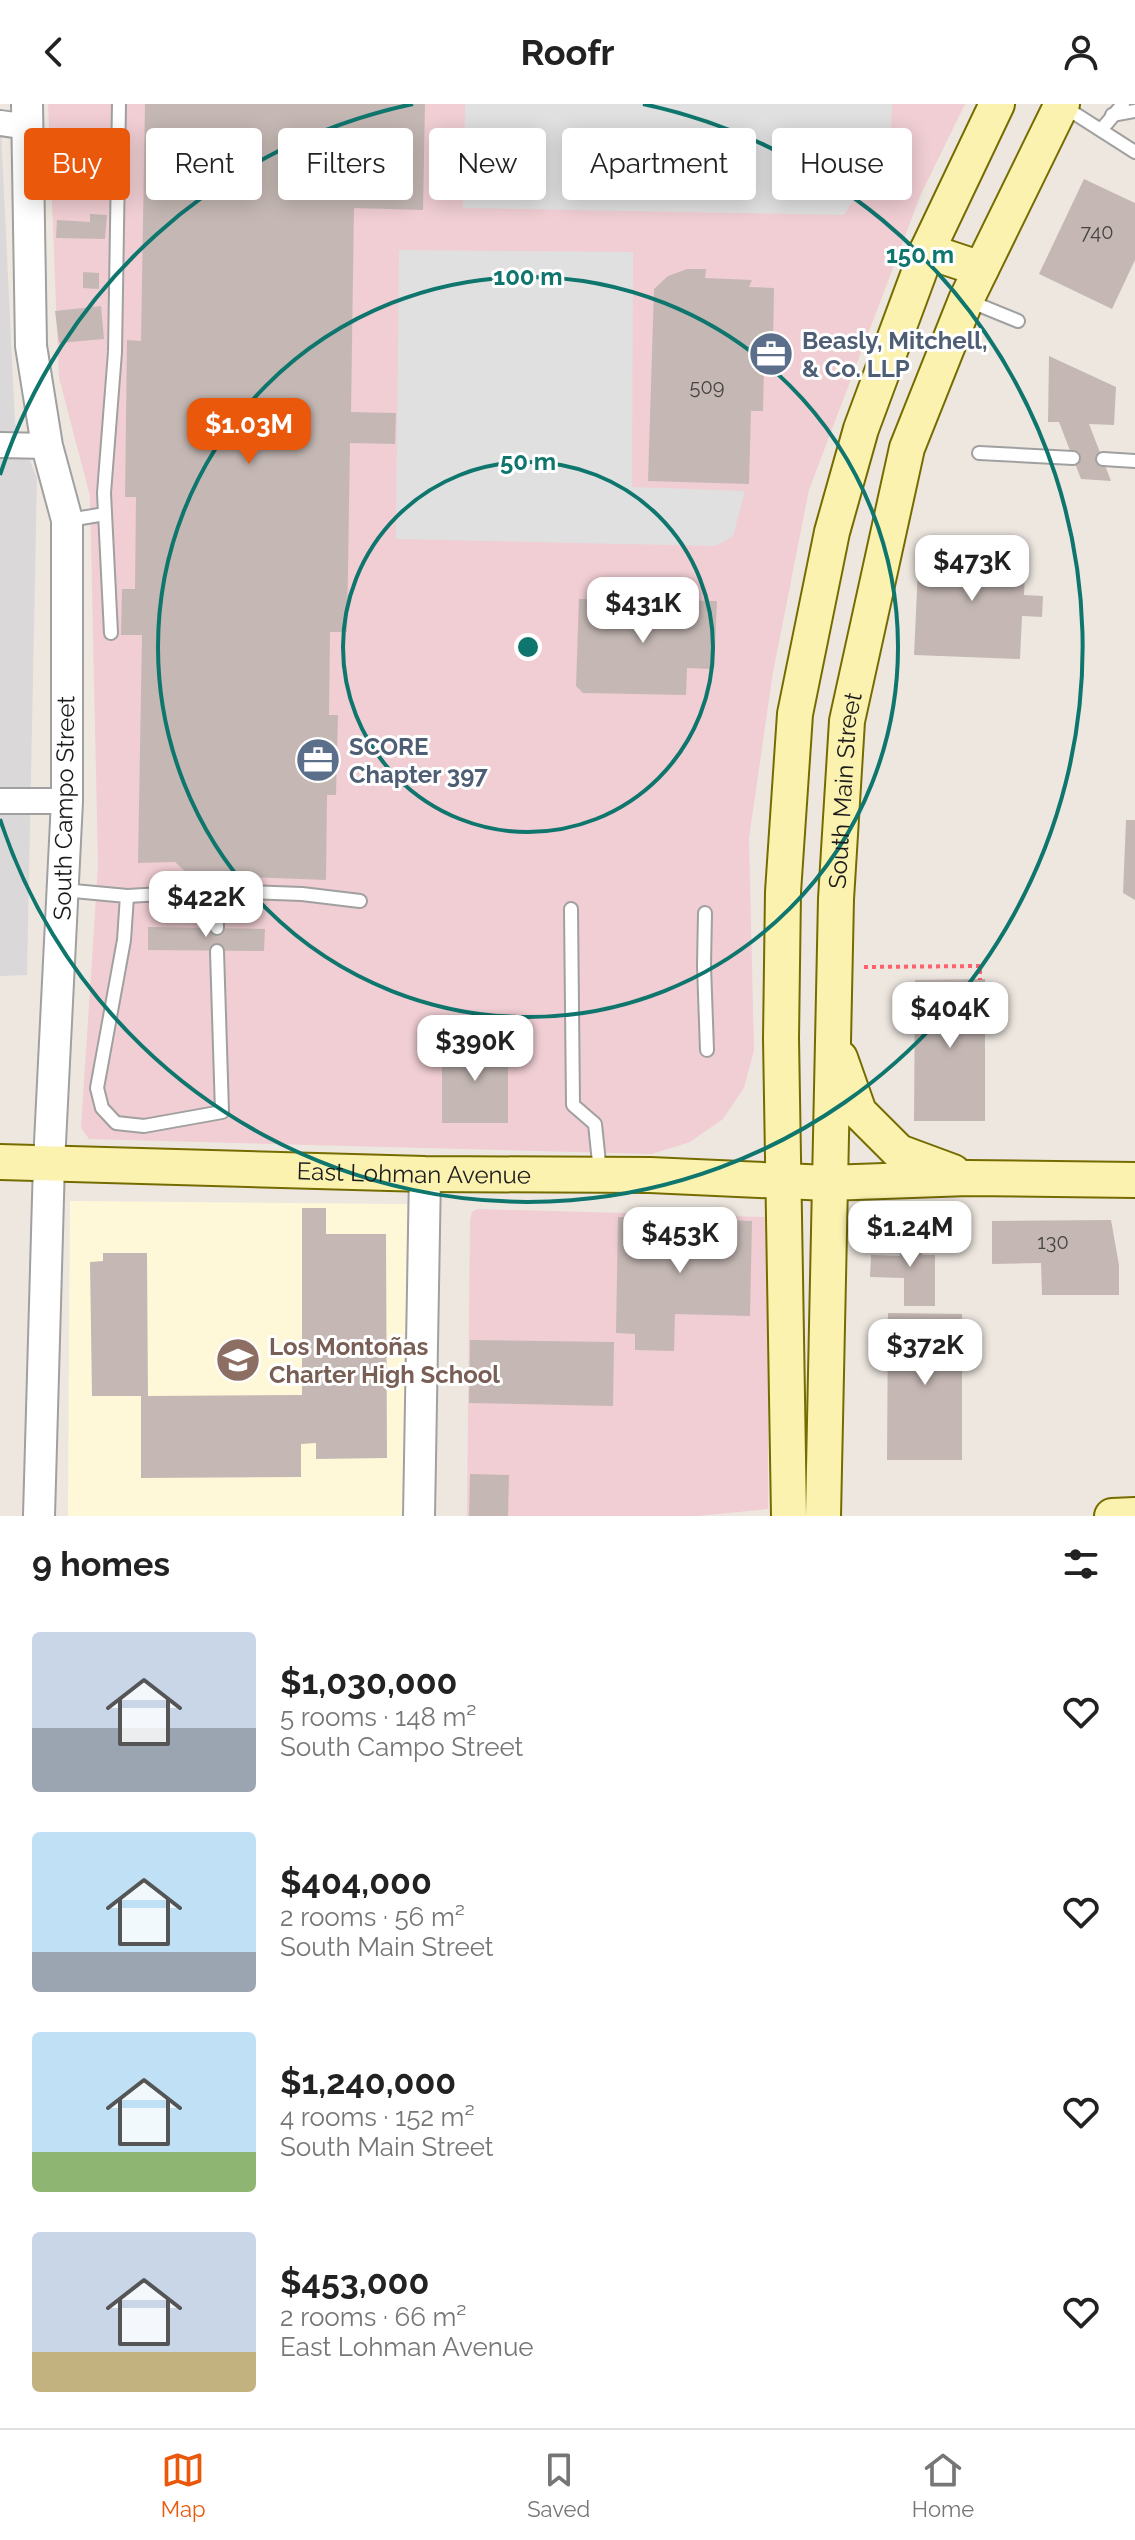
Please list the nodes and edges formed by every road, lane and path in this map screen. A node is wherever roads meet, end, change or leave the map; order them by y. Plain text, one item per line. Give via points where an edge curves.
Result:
1 (119, 104) edge
2 (997, 104) edge
3 (1062, 104) edge
4 (1123, 104) edge
5 (1110, 109) edge
6 (1135, 111) edge
7 (19, 118) edge
8 (1101, 130) junction
9 (1135, 152) edge
10 (927, 251) junction
11 (981, 269) junction
12 (966, 300) junction
13 (1018, 321) dead end
14 (0, 445) edge
15 (47, 446) junction
16 (979, 453) dead end
17 (1073, 458) dead end
18 (1103, 459) dead end
19 (1135, 461) edge
20 (105, 514) junction
21 (67, 520) junction
22 (111, 633) dead end
23 (795, 714) junction
24 (847, 721) junction
25 (0, 801) edge
26 (67, 801) junction
27 (63, 890) junction
28 (216, 891) junction
29 (127, 896) junction
30 (360, 901) dead end
31 (571, 909) dead end
32 (705, 913) dead end
33 (217, 928) dead end
34 (217, 951) dead end
35 (835, 968) junction
36 (980, 980) dead end
37 (834, 1040) junction
38 (707, 1050) dead end
39 (0, 1162) edge
40 (49, 1163) junction
41 (425, 1174) junction
42 (600, 1175) junction
43 (968, 1178) junction
44 (1135, 1180) edge
45 (785, 1181) junction
46 (828, 1183) junction
47 (1135, 1515) edge
48 (39, 1516) edge
49 (419, 1516) edge
50 (789, 1516) edge
51 (823, 1516) edge
52 (1112, 1516) edge

1 - 20 lane via 115,352
2 - 10 main road
3 - 8 lane
3 - 11 main road, South Main Street
4 - 5 lane
5 - 6 lane
5 - 8 lane
7 - 15 street, South Campo Street via 31,346
8 - 9 lane
10 - 11 main road
10 - 23 main road via 861,429 832,532
11 - 12 main road, South Main Street
12 - 13 lane
12 - 24 main road, South Main Street via 907,448
14 - 15 street
15 - 21 street, South Campo Street
16 - 17 lane
18 - 19 lane
20 - 21 lane
20 - 22 lane
21 - 26 street, South Campo Street
23 - 24 main road
23 - 45 main road via 783,892
24 - 35 main road, South Main Street
25 - 26 street
26 - 27 street, South Campo Street
27 - 29 lane
27 - 40 street, South Campo Street
28 - 29 lane
28 - 30 lane
28 - 33 lane
29 - 34 lane via 97,1088 102,1108 116,1123 144,1126 222,1112
31 - 42 lane via 573,1105 595,1124
32 - 38 lane
35 - 36 path via 980,966
35 - 37 main road, South Main Street
37 - 43 main road via 859,1112 899,1152
37 - 46 main road, South Main Street
39 - 40 main road, East Lohman Avenue
40 - 41 main road, East Lohman Avenue
40 - 48 street, South Campo Street
41 - 42 main road, East Lohman Avenue
41 - 49 street
42 - 45 main road, East Lohman Avenue
43 - 44 main road, East Lohman Avenue
43 - 46 main road, East Lohman Avenue
45 - 46 main road, East Lohman Avenue
45 - 50 main road
46 - 51 main road, South Main Street
47 - 52 main road

